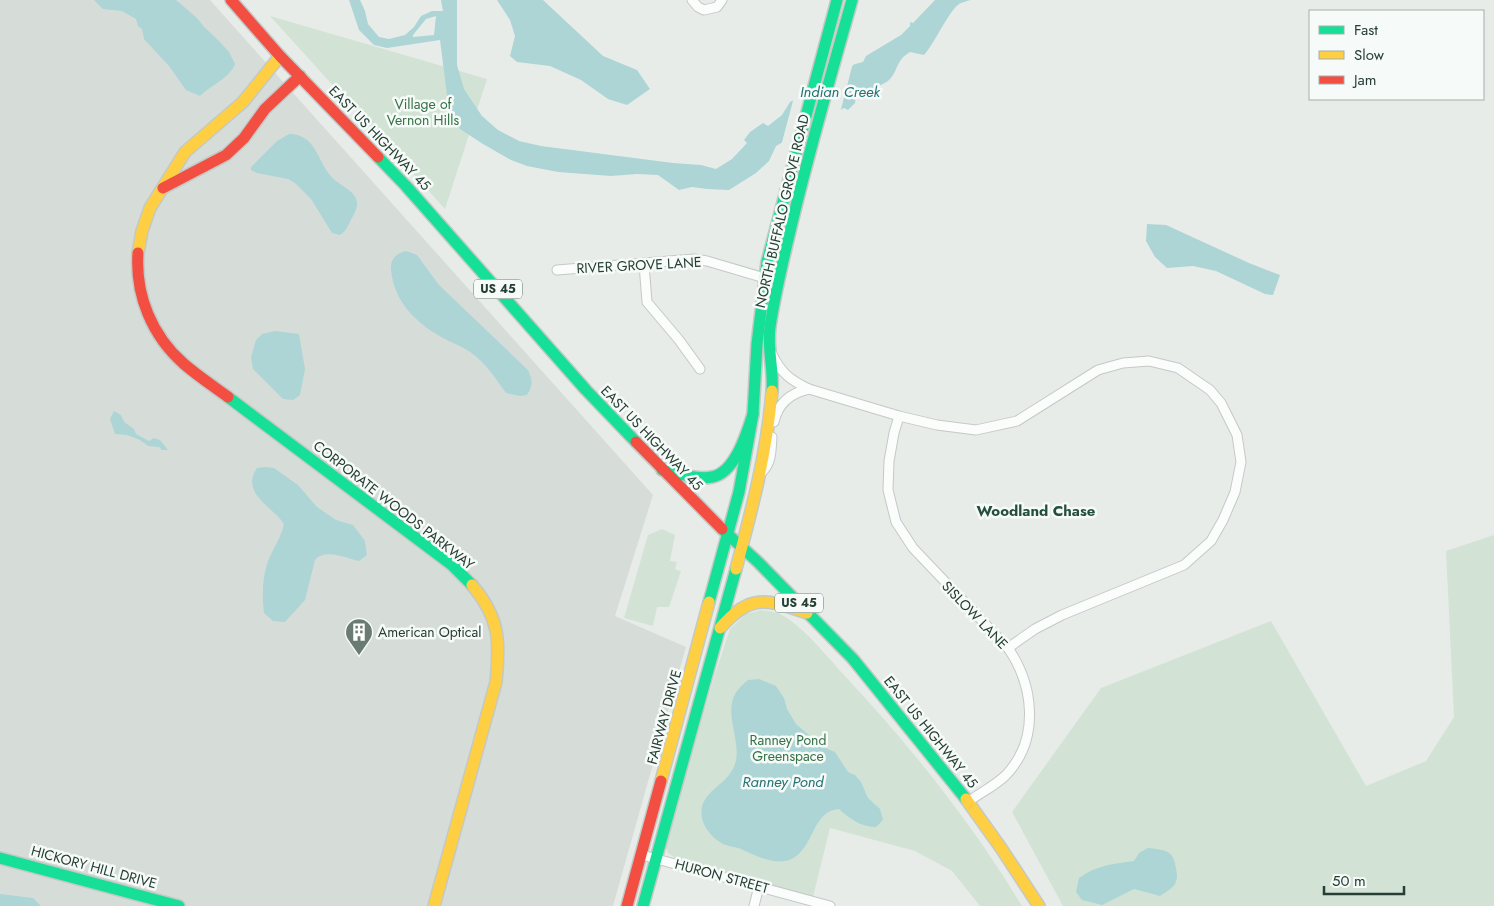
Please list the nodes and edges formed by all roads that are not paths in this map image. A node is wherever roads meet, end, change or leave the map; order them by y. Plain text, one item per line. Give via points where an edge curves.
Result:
1 (230, 0) edge
2 (692, 0) edge
3 (722, 0) edge
4 (837, 0) edge
5 (852, 0) edge
6 (280, 56) junction
7 (300, 76) junction
8 (163, 188) junction
9 (644, 264) junction
10 (557, 270) dead end
11 (764, 277) junction
12 (778, 282) junction
13 (769, 346) junction
14 (700, 369) dead end
15 (809, 389) junction
16 (753, 414) junction
17 (900, 416) junction
18 (662, 470) junction
19 (760, 474) junction
20 (728, 536) junction
21 (743, 549) junction
22 (809, 614) junction
23 (720, 628) junction
24 (1008, 648) junction
25 (968, 802) junction
26 (642, 854) junction
27 (0, 858) edge
28 (656, 858) junction
29 (759, 886) junction
30 (180, 906) edge
31 (434, 906) edge
32 (628, 906) edge
33 (643, 906) edge
34 (754, 906) edge
35 (830, 906) edge
36 (1039, 906) edge

1 - 6 main road, EAST US HIGHWAY 45 / US 45
2 - 3 street via 704,10 717,7
4 - 11 main road, NORTH BUFFALO GROVE ROAD
5 - 12 main road, NORTH BUFFALO GROVE ROAD via 812,142
6 - 7 main road, EAST US HIGHWAY 45 / US 45
6 - 8 main road, CORPORATE WOODS PARKWAY via 243,102 185,152
7 - 8 main road, CORPORATE WOODS PARKWAY via 265,109 244,138 226,155
7 - 18 main road, EAST US HIGHWAY 45 / US 45 via 406,186 586,390
8 - 31 main road, CORPORATE WOODS PARKWAY via 150,208 142,231 137,263 139,286 150,321 168,348 183,363 452,564 476,587 493,617 500,649 496,682
9 - 10 street, RIVER GROVE LANE
9 - 11 street, RIVER GROVE LANE via 694,259
9 - 14 street via 647,302
11 - 12 street, RIVER GROVE LANE
11 - 16 main road, NORTH BUFFALO GROVE ROAD
12 - 13 main road, NORTH BUFFALO GROVE ROAD
13 - 15 street via 776,363 789,379
13 - 19 main road, NORTH BUFFALO GROVE ROAD via 771,408
15 - 17 street
15 - 19 street via 787,397 779,406 774,419 770,458 767,468
16 - 18 main road via 742,446 730,466 714,477 695,477
16 - 20 main road, NORTH BUFFALO GROVE ROAD
17 - 24 street, SISLOW LANE via 889,461 888,490 896,522 913,548
17 - 24 street via 976,430 1017,420 1098,370 1149,361 1178,368 1210,390 1221,403 1237,435 1240,462 1235,492 1211,541 1184,565 1062,615
18 - 20 main road, EAST US HIGHWAY 45 / US 45
19 - 21 main road, NORTH BUFFALO GROVE ROAD
20 - 21 main road, EAST US HIGHWAY 45 / US 45
20 - 26 main road, FAIRWAY DRIVE
21 - 22 main road, EAST US HIGHWAY 45 / US 45
21 - 23 main road
22 - 23 main road via 780,605 752,603 734,613
22 - 25 main road, EAST US HIGHWAY 45 / US 45 via 853,659
23 - 28 main road
24 - 25 street, SISLOW LANE via 1027,686 1030,707 1026,739 1008,773 996,785
25 - 36 main road, EAST US HIGHWAY 45 / US 45
26 - 28 street, HURON STREET
26 - 32 main road, FAIRWAY DRIVE
27 - 30 main road, HICKORY HILL DRIVE
28 - 29 street, HURON STREET
28 - 33 main road
29 - 34 street
29 - 35 street, HURON STREET

